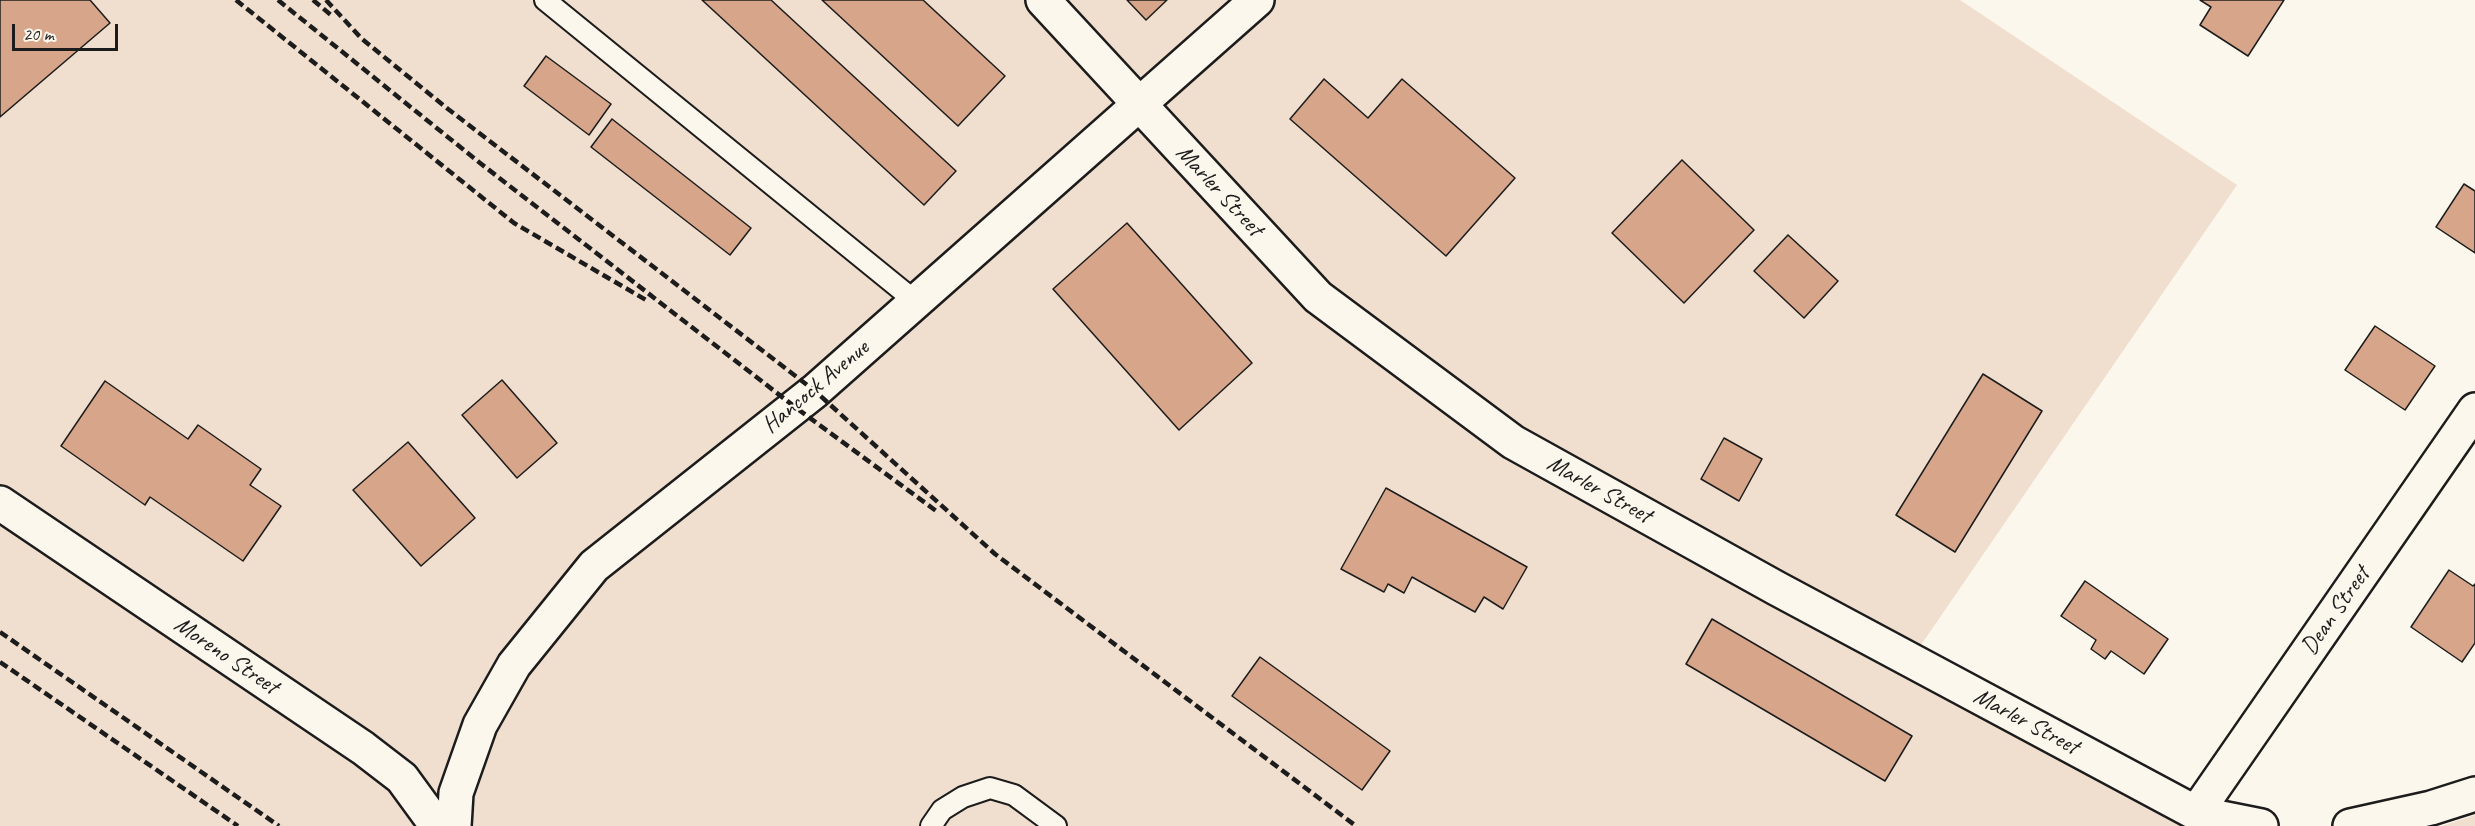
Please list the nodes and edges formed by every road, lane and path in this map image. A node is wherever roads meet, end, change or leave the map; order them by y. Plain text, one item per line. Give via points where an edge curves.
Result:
1 (545, 0) edge
2 (1043, 0) edge
3 (1257, 0) edge
4 (1137, 104) junction
5 (915, 301) junction
6 (2475, 410) edge
7 (0, 503) edge
8 (2475, 794) edge
9 (2196, 813) junction
10 (437, 826) edge
11 (454, 826) edge
12 (931, 826) edge
13 (1056, 826) edge
14 (2261, 826) edge
15 (2350, 826) edge

1 - 5 lane
2 - 4 street, Marler Street
3 - 4 street, Hancock Avenue
4 - 5 street, Hancock Avenue
4 - 9 street, Marler Street via 1318,297 1513,442
5 - 11 street, Hancock Avenue via 815,391 594,566 514,665 480,725 456,793
6 - 9 street, Dean Street
7 - 10 street, Moreno Street via 363,748 402,778
8 - 15 street
9 - 14 street, Marler Street
12 - 13 lane via 942,810 963,797 990,788 1014,795

